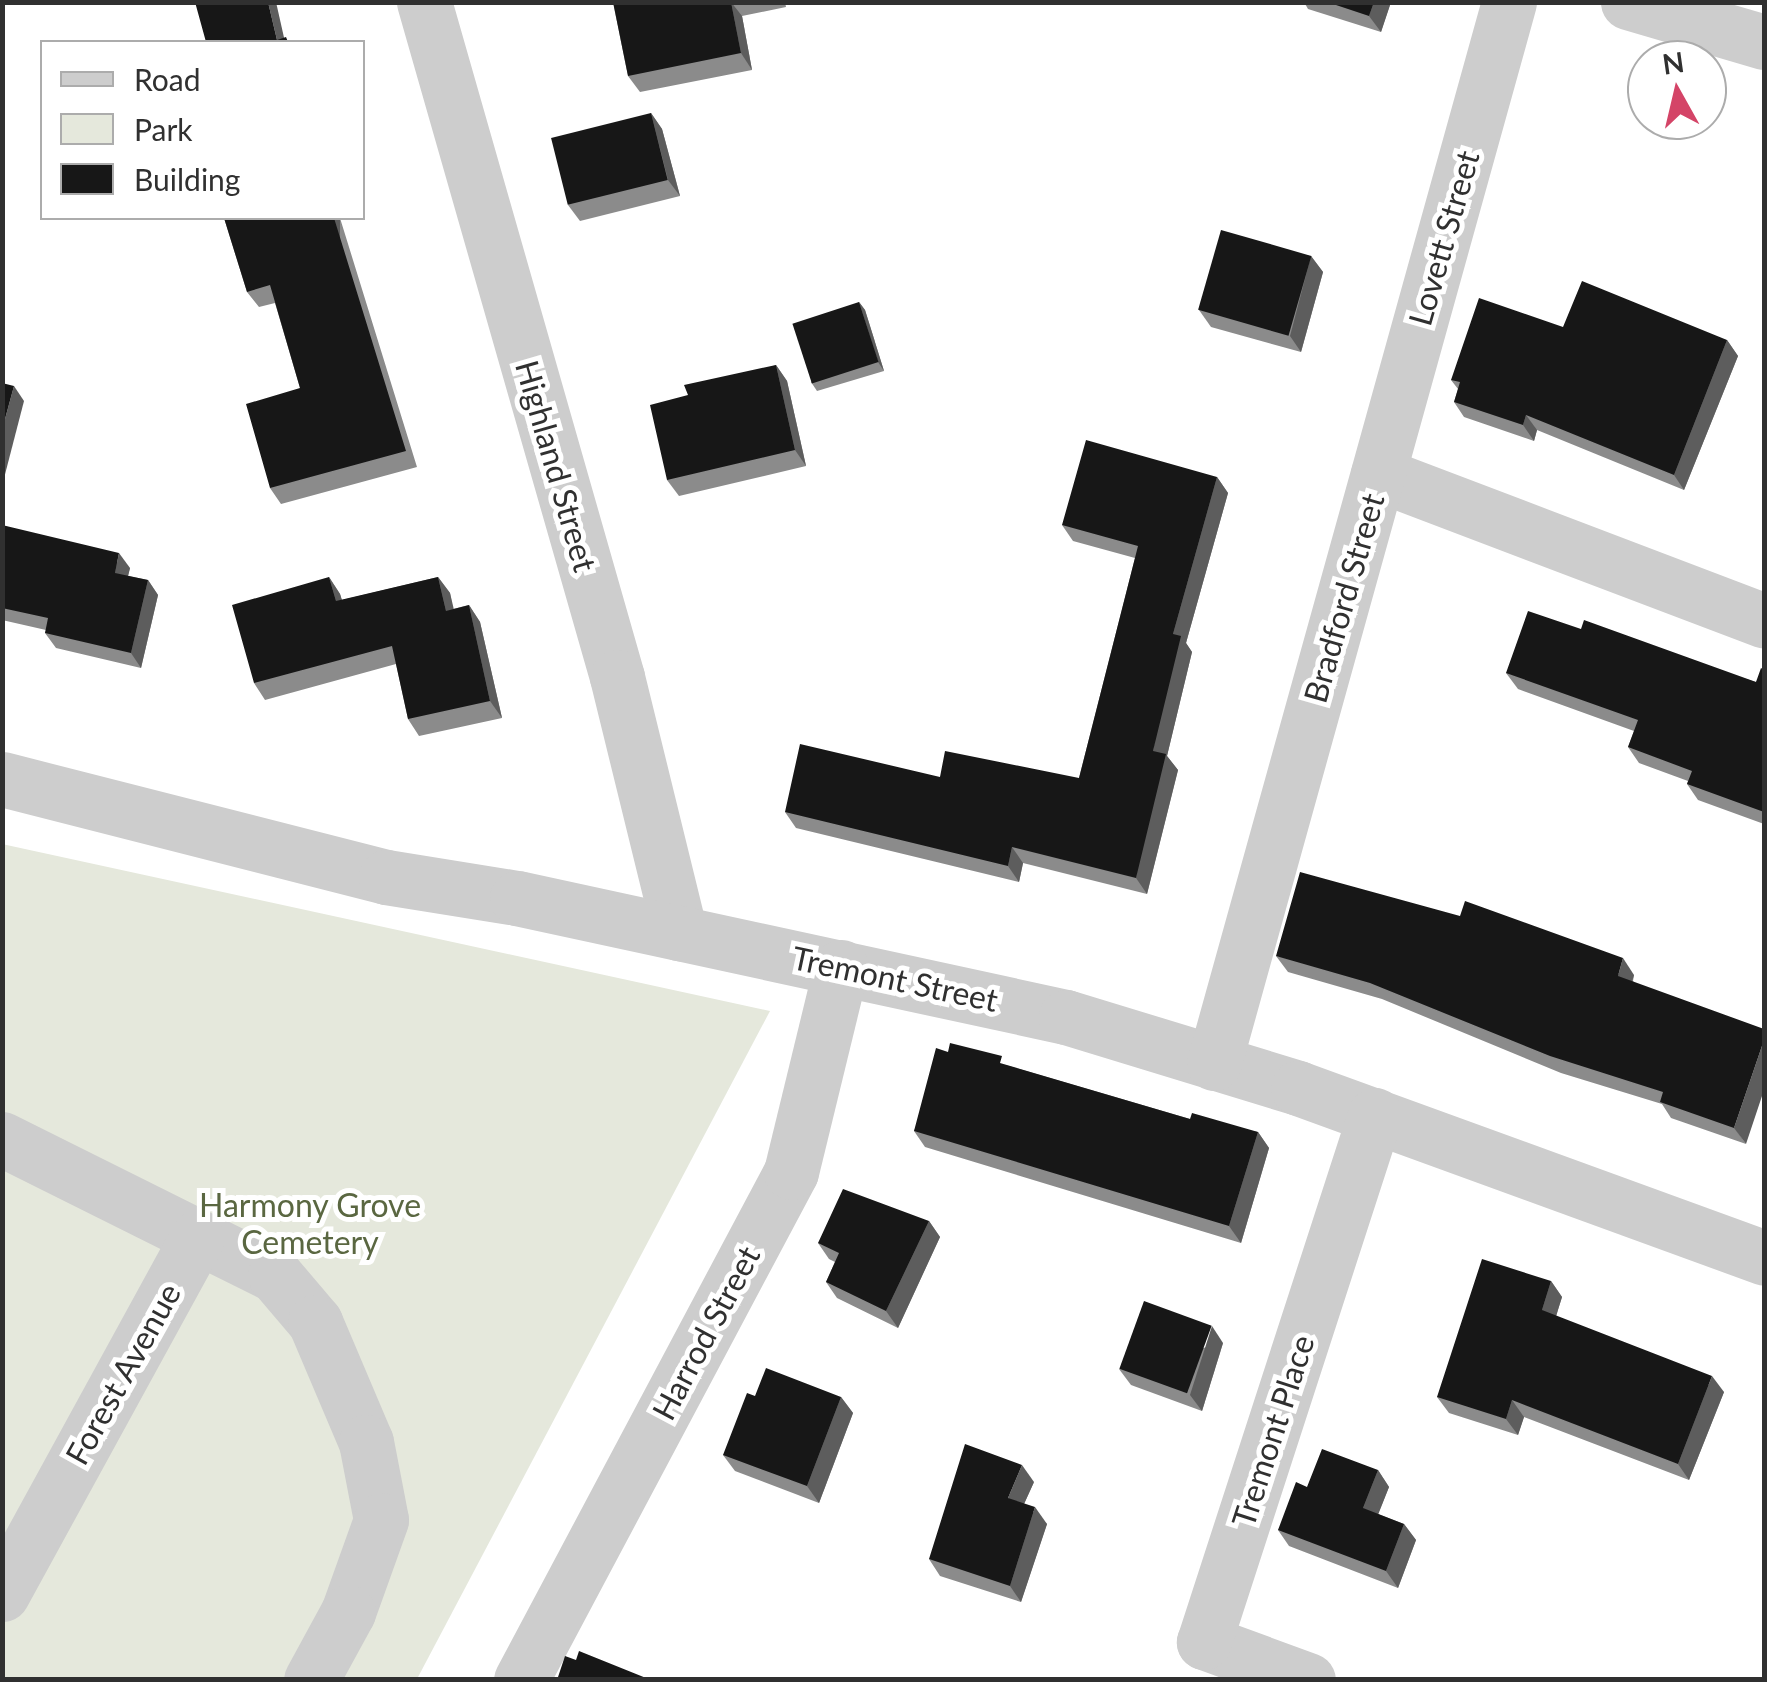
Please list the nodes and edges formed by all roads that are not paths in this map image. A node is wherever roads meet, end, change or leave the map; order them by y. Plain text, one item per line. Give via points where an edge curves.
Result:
1 (424, 2) edge
2 (1510, 2) edge
3 (1628, 2) edge
4 (1764, 42) edge
5 (1378, 474) junction
6 (1764, 621) edge
7 (2, 779) edge
8 (680, 932) junction
9 (841, 968) junction
10 (1214, 1063) junction
11 (1374, 1115) junction
12 (2, 1140) edge
13 (196, 1240) junction
14 (1764, 1258) edge
15 (2, 1594) edge
16 (310, 1680) edge
17 (521, 1680) edge
18 (1308, 1680) edge

1 - 8 street, Highland Street via 618,677
2 - 5 street, Lovett Street
3 - 4 street
5 - 6 street, Bradford Street
5 - 10 street, Bradford Street
7 - 8 street, Tremont Street via 386,877
8 - 9 street, Tremont Street
9 - 10 street, Tremont Street via 1066,1017
9 - 17 street, Harrod Street via 791,1172
10 - 11 street, Tremont Street
11 - 14 street, Tremont Street
11 - 18 street, Tremont Place via 1204,1642
12 - 13 street
13 - 15 street, Forest Avenue
13 - 16 street via 275,1275 315,1322 366,1442 381,1520 348,1612

